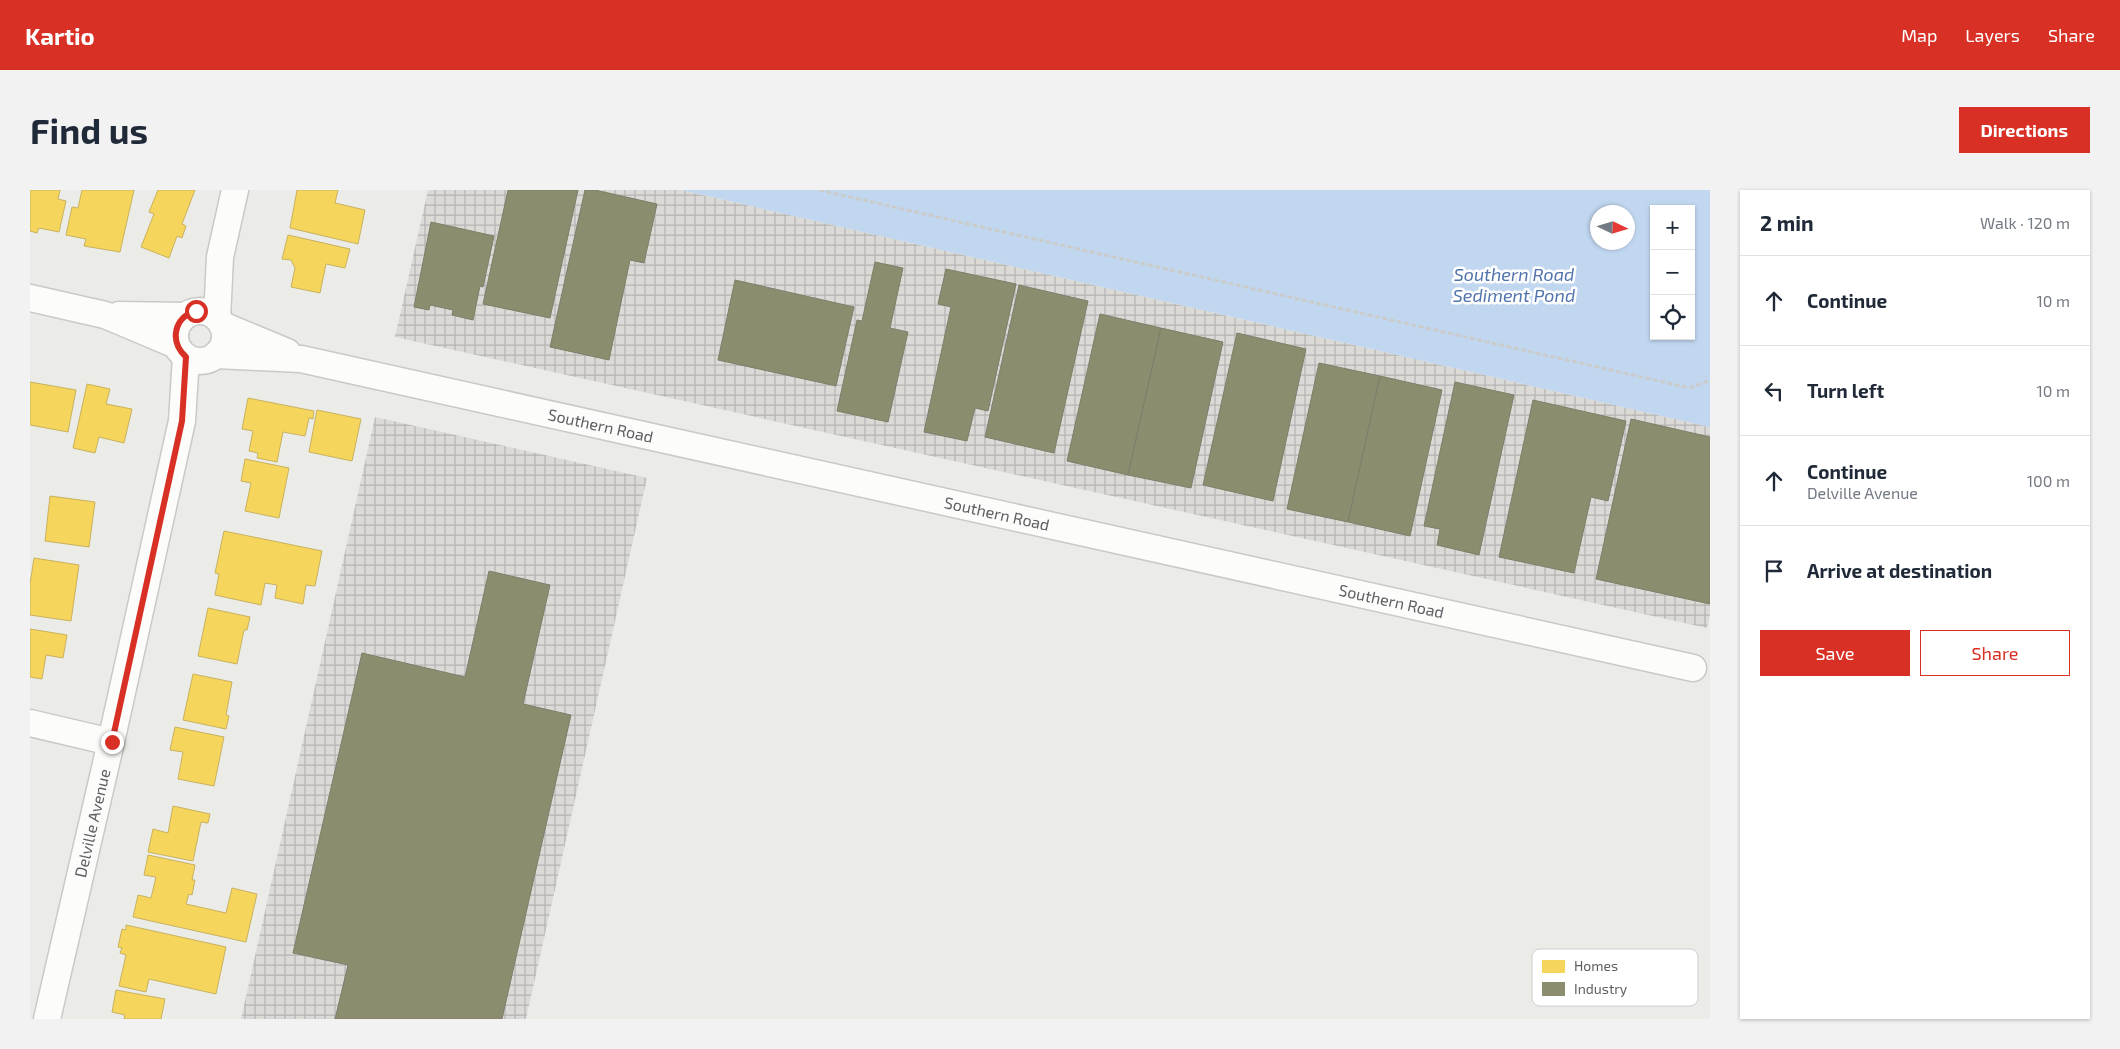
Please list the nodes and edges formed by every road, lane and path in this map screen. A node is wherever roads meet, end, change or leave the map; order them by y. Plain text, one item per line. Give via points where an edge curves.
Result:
1 (235, 190) edge
2 (819, 190) edge
3 (30, 298) edge
4 (105, 315) junction
5 (205, 318) junction
6 (197, 354) junction
7 (301, 358) junction
8 (1710, 380) edge
9 (1693, 668) dead end
10 (30, 723) edge
11 (112, 742) junction
12 (47, 1019) edge

1 - 5 street
2 - 8 path via 1690,388
3 - 4 street, Southern Road
4 - 5 street, Southern Road
4 - 6 street, Southern Road
5 - 6 street via 224,341
5 - 6 street via 176,329
5 - 7 street, Southern Road
6 - 7 street, Southern Road
6 - 11 street, Delville Avenue
7 - 9 street, Southern Road
10 - 11 street
11 - 12 street, Delville Avenue

